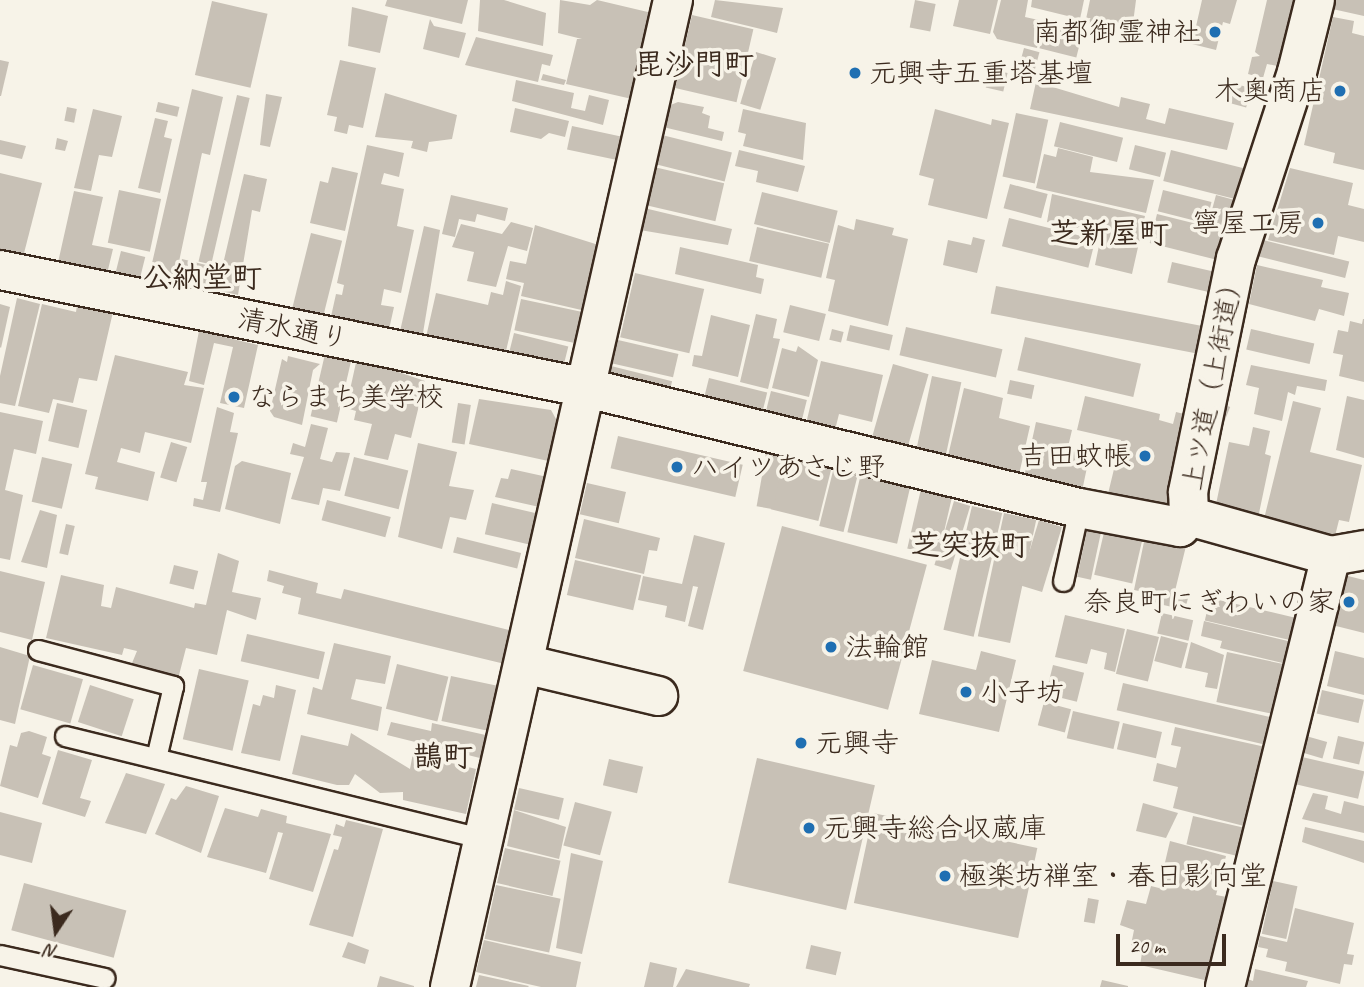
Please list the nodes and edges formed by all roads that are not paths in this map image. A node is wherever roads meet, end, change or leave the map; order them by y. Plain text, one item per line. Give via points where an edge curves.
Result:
1 (673, 0) edge
2 (1315, 0) edge
3 (0, 270) edge
4 (587, 388) junction
5 (1079, 508) junction
6 (1189, 516) junction
7 (1348, 553) edge
8 (1063, 581) dead end
9 (38, 650) dead end
10 (524, 664) junction
11 (658, 696) dead end
12 (65, 736) dead end
13 (156, 758) junction
14 (484, 839) junction
15 (0, 955) edge
16 (105, 978) dead end
17 (450, 987) edge
18 (1225, 987) edge

1 - 4 street
2 - 6 street, 上ツ道（上街道） via 1297,72 1236,259 1200,421
3 - 4 street, 清水通り
4 - 5 street, 清水通り
4 - 10 street
5 - 6 street, 清水通り via 1180,527
5 - 8 lane
6 - 7 street, 上ツ道（上街道）
7 - 18 street, 上ツ道（上街道）
9 - 13 lane via 173,686
10 - 11 street
10 - 14 street
12 - 13 lane
13 - 14 lane
14 - 17 street
15 - 16 lane

